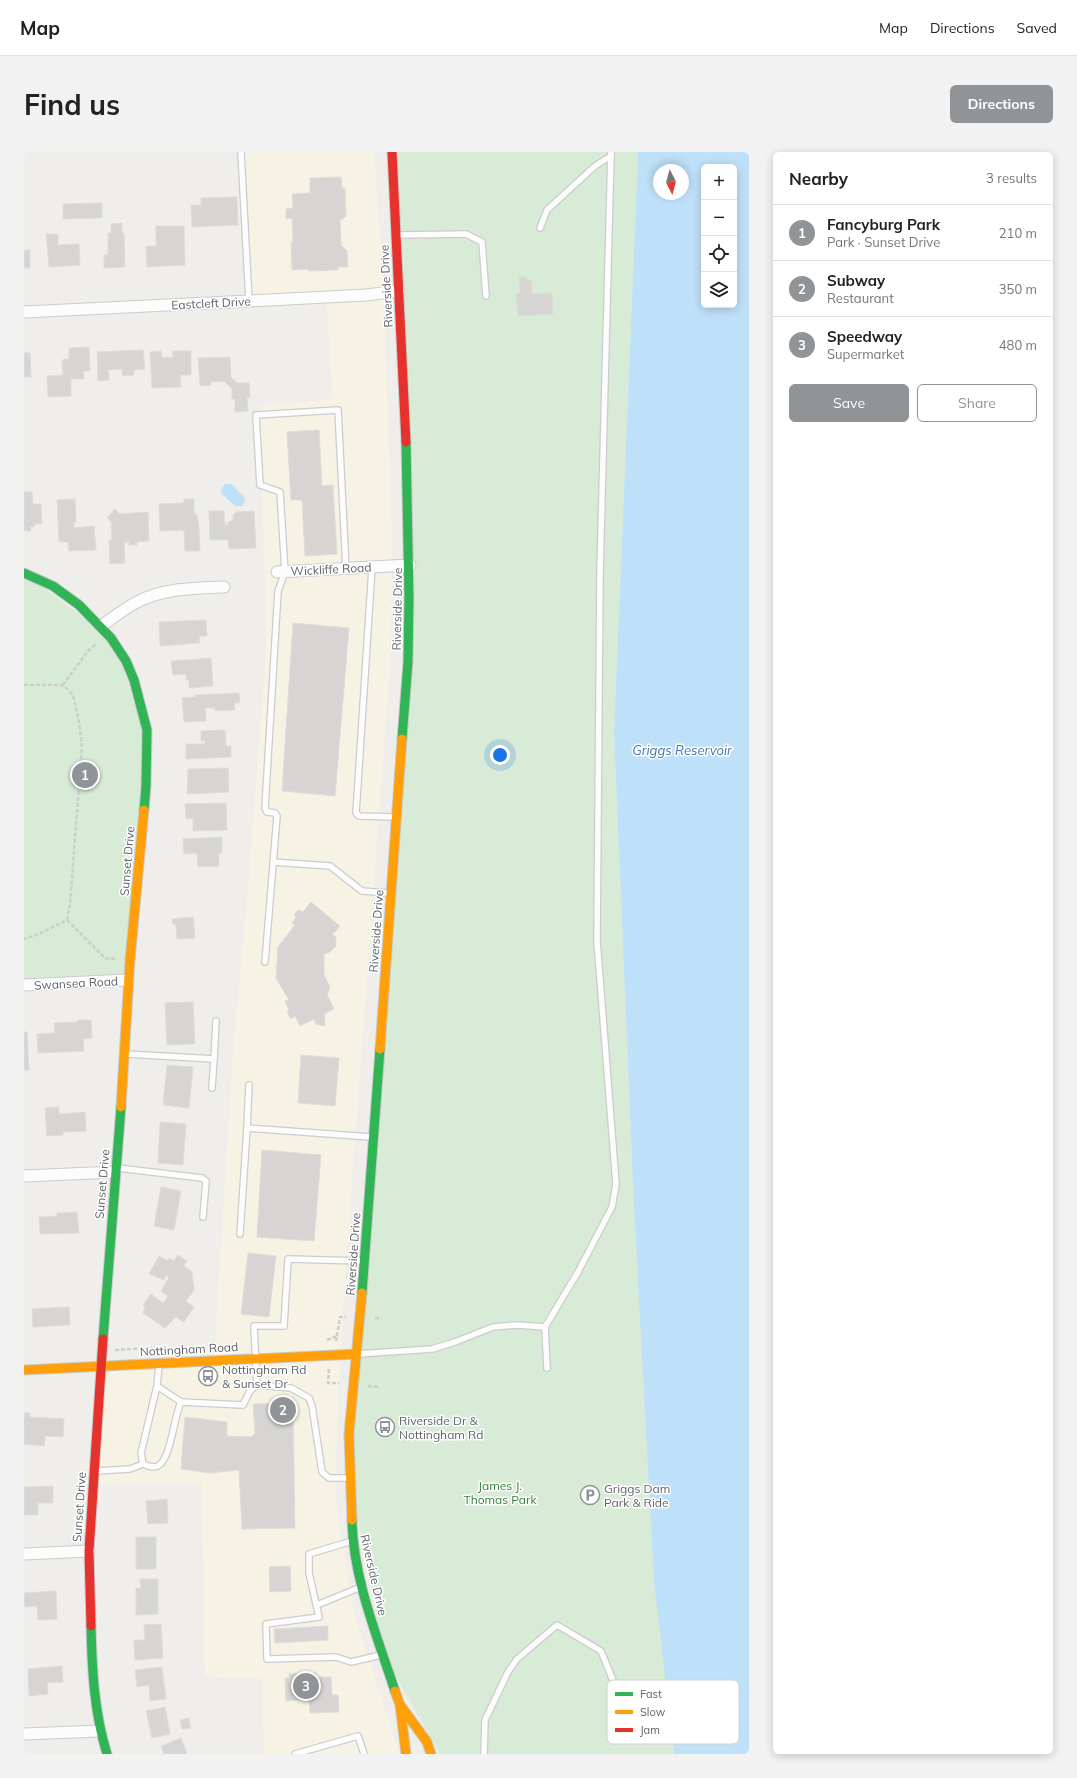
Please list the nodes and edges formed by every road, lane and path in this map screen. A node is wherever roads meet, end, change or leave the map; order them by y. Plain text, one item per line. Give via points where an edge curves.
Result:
1 (241, 152) edge
2 (392, 152) edge
3 (611, 154) edge
4 (540, 228) dead end
5 (396, 235) junction
6 (399, 291) junction
7 (486, 296) dead end
8 (249, 301) junction
9 (24, 312) edge
10 (410, 565) junction
11 (372, 568) junction
12 (346, 569) junction
13 (281, 572) junction
14 (24, 573) edge
15 (224, 587) dead end
16 (101, 626) junction
17 (98, 642) dead end
18 (24, 685) edge
19 (63, 685) junction
20 (396, 817) junction
21 (273, 862) junction
22 (391, 893) junction
23 (67, 920) junction
24 (24, 939) edge
25 (122, 959) dead end
26 (265, 962) dead end
27 (128, 980) junction
28 (24, 985) edge
29 (216, 1021) dead end
30 (125, 1054) junction
31 (214, 1059) junction
32 (249, 1085) dead end
33 (212, 1088) dead end
34 (248, 1128) junction
35 (373, 1137) junction
36 (115, 1170) junction
37 (24, 1176) edge
38 (203, 1217) dead end
39 (240, 1234) dead end
40 (364, 1261) junction
41 (545, 1327) junction
42 (356, 1354) junction
43 (256, 1358) junction
44 (159, 1363) junction
45 (102, 1366) junction
46 (547, 1368) dead end
47 (24, 1370) edge
48 (257, 1385) junction
49 (157, 1386) junction
50 (180, 1402) junction
51 (143, 1464) junction
52 (94, 1471) junction
53 (350, 1478) junction
54 (354, 1541) junction
55 (89, 1551) junction
56 (24, 1554) edge
57 (363, 1586) junction
58 (316, 1605) junction
59 (384, 1655) junction
60 (613, 1680) edge
61 (400, 1705) junction
62 (100, 1731) junction
63 (24, 1734) edge
64 (299, 1753) edge
65 (107, 1754) edge
66 (364, 1754) edge
67 (406, 1754) edge
68 (431, 1754) edge
69 (484, 1754) edge

1 - 8 lane
2 - 5 main road, Riverside Drive
3 - 4 lane via 547,210
3 - 41 lane via 600,573 597,940 616,1184 612,1207 578,1272
5 - 6 main road, Riverside Drive
5 - 7 lane via 466,234 482,242
6 - 8 street, Eastcleft Drive
6 - 10 main road, Riverside Drive
8 - 9 street, Eastcleft Drive
10 - 11 street, Wickliffe Road
10 - 20 main road, Riverside Drive via 408,662
11 - 12 street, Wickliffe Road
11 - 20 lane via 356,813 359,816
12 - 13 street, Wickliffe Road
12 - 13 lane via 338,410 256,415 260,485 280,492
13 - 21 lane via 265,808 267,812 275,813 277,816
14 - 16 main road via 53,586 79,605
15 - 16 street via 159,593 138,602
16 - 27 main road, Sunset Drive via 126,661 142,706 147,730 146,786
17 - 19 path via 88,651
18 - 19 path
19 - 23 path via 73,695 82,746
20 - 22 main road, Riverside Drive
21 - 22 lane via 330,866 362,891
21 - 26 lane
22 - 35 main road, Riverside Drive
23 - 24 path
23 - 25 path via 105,958
27 - 28 street, Swansea Road
27 - 30 main road, Sunset Drive
29 - 31 lane
30 - 31 lane
30 - 36 main road, Sunset Drive
31 - 33 lane
32 - 34 lane
34 - 35 lane
34 - 39 lane
35 - 40 main road, Riverside Drive
36 - 37 street
36 - 38 lane via 202,1178 206,1181
36 - 45 main road, Sunset Drive
40 - 42 main road, Riverside Drive
40 - 43 lane via 288,1259 284,1326 254,1326
41 - 42 lane via 493,1327 432,1349
41 - 46 lane
42 - 43 main road, Nottingham Road
42 - 53 main road, Riverside Drive via 349,1434
43 - 44 main road, Nottingham Road
43 - 48 lane
44 - 45 main road, Nottingham Road
44 - 49 lane
45 - 47 main road, Nottingham Road
45 - 52 main road, Sunset Drive
48 - 50 lane via 250,1391 243,1404
48 - 53 lane via 291,1388 309,1398 322,1472 329,1478
49 - 50 lane
49 - 51 lane via 141,1453
50 - 51 lane via 166,1458 158,1466 150,1467
51 - 52 lane via 130,1469
52 - 55 main road, Sunset Drive
53 - 54 main road, Riverside Drive
54 - 57 main road, Riverside Drive
54 - 58 lane via 309,1554 309,1573
55 - 56 street
55 - 62 main road, Sunset Drive via 92,1666
57 - 58 lane
57 - 59 main road, Riverside Drive
58 - 59 lane via 319,1617 266,1624 267,1659 336,1657 351,1662
59 - 61 main road, Riverside Drive
60 - 69 lane via 602,1651 557,1625 517,1659 508,1672 485,1720
61 - 67 main road, Riverside Drive
61 - 68 main road, Riverside Drive via 427,1742
62 - 63 street
62 - 65 main road, Sunset Drive
64 - 66 lane via 358,1736

